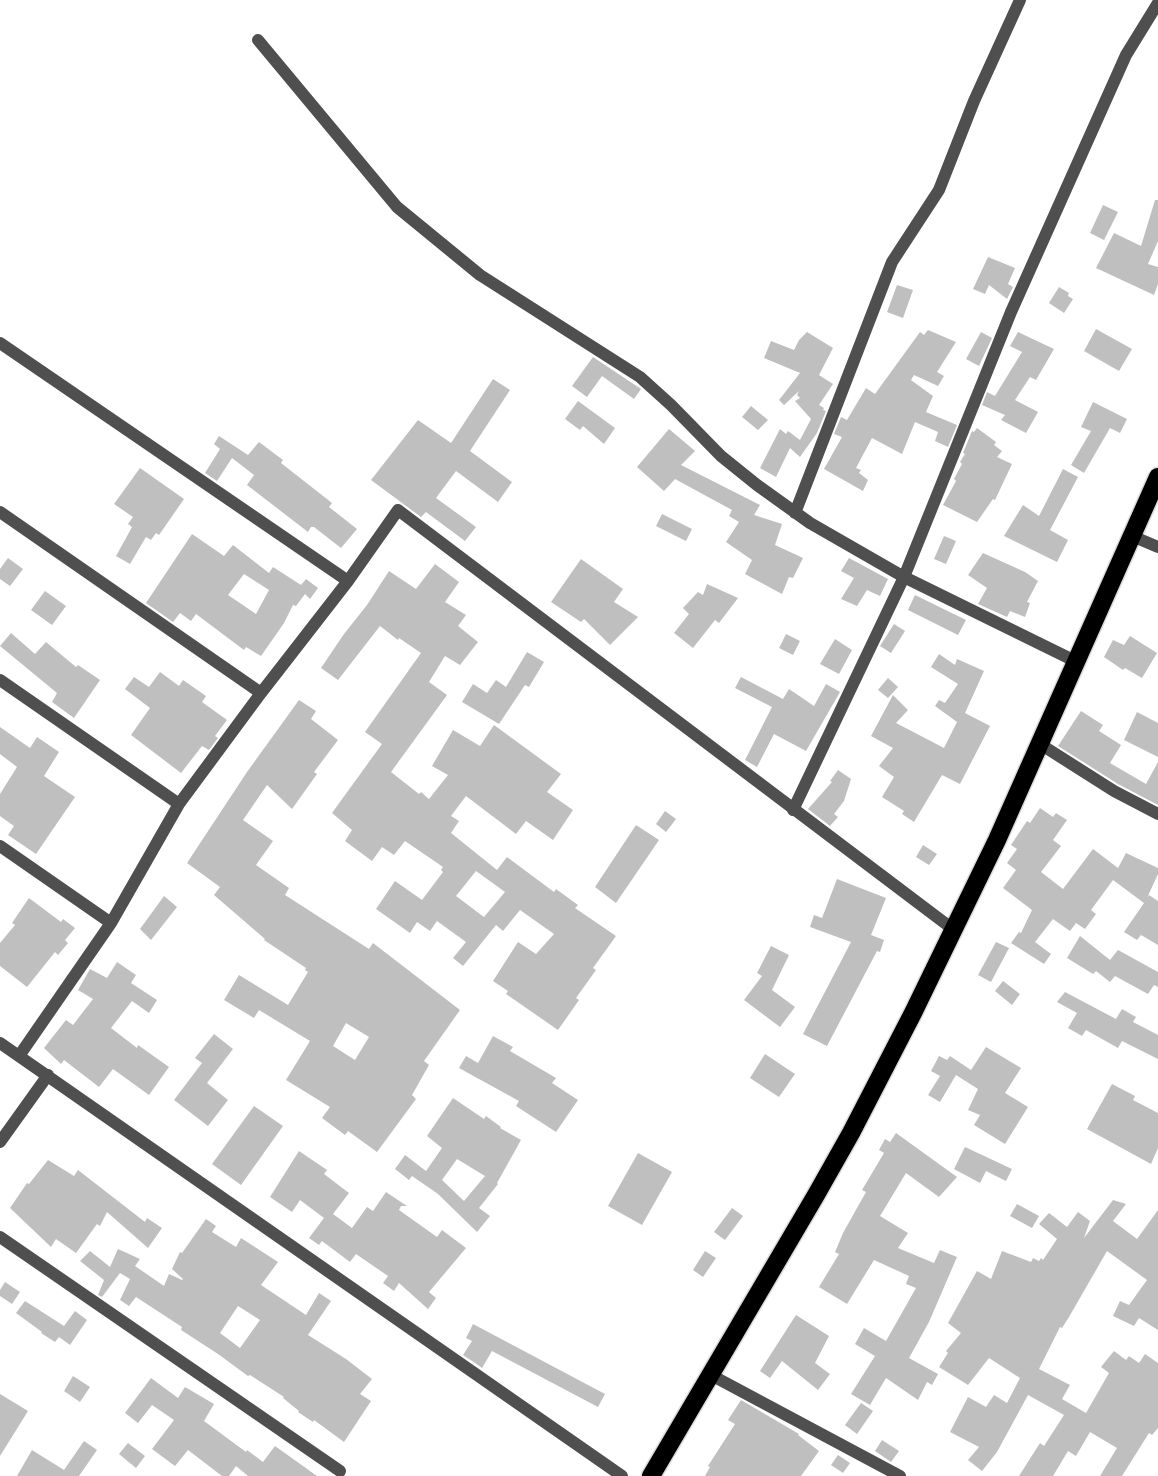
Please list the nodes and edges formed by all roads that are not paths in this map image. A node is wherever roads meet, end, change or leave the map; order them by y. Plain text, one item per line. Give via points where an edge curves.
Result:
1 (1020, 0) edge
2 (1158, 3) edge
3 (258, 40) dead end
4 (0, 343) edge
5 (1158, 477) edge
6 (0, 512) edge
7 (795, 513) junction
8 (1132, 536) junction
9 (1158, 547) edge
10 (904, 577) junction
11 (348, 581) junction
12 (1077, 662) junction
13 (0, 680) edge
14 (261, 693) junction
15 (1040, 744) junction
16 (179, 804) junction
17 (793, 810) junction
18 (1158, 814) edge
19 (0, 846) edge
20 (111, 923) junction
21 (954, 930) junction
22 (0, 1042) edge
23 (19, 1056) junction
24 (48, 1075) junction
25 (0, 1142) edge
26 (0, 1238) edge
27 (711, 1375) junction
28 (340, 1471) dead end
29 (622, 1476) edge
30 (651, 1476) edge
31 (900, 1476) edge

1 - 7 street via 939,190 892,262
2 - 10 street via 1126,55 1011,312
3 - 7 street via 397,207 480,275 640,377 721,456
4 - 11 street
5 - 8 highway
6 - 14 street
7 - 10 street
8 - 9 street
8 - 12 highway
10 - 12 street
10 - 17 street
11 - 14 street
11 - 17 street via 398,510
12 - 15 highway
13 - 16 street
14 - 16 street
15 - 18 street
15 - 21 highway
16 - 20 street
17 - 21 street
19 - 20 street
20 - 23 street
21 - 27 highway via 851,1133
22 - 23 street
23 - 24 street
24 - 25 street
24 - 29 street
26 - 28 street
27 - 30 highway
27 - 31 street

